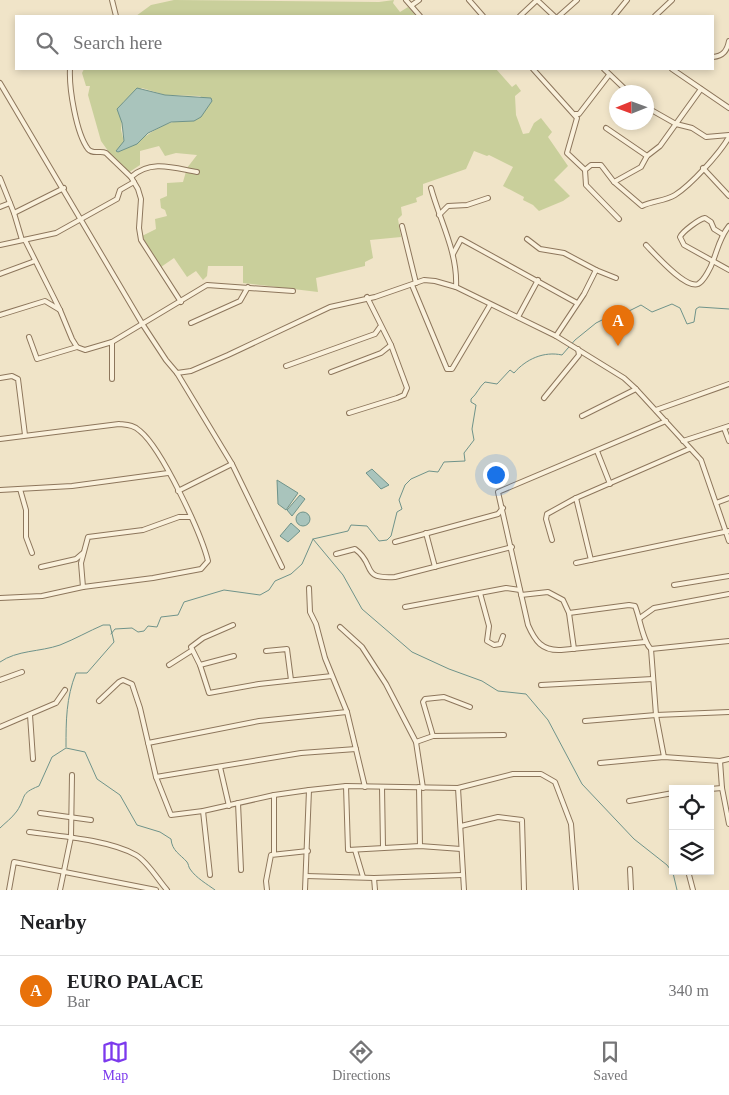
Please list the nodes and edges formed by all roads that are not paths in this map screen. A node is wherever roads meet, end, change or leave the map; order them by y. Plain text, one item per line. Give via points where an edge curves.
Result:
1 (112, 0) edge
2 (406, 0) edge
3 (419, 0) edge
4 (469, 0) edge
5 (537, 0) edge
6 (576, 0) edge
7 (627, 0) edge
8 (672, 0) edge
9 (412, 5) junction
10 (116, 15) edge
11 (419, 15) edge
12 (482, 15) edge
13 (521, 15) edge
14 (553, 15) edge
15 (560, 15) edge
16 (615, 15) edge
17 (656, 15) edge
18 (729, 41) edge
19 (714, 57) edge
20 (70, 70) edge
21 (534, 70) edge
22 (605, 70) edge
23 (673, 70) edge
24 (609, 75) junction
25 (0, 84) edge
26 (620, 85) edge
27 (701, 89) junction
28 (728, 106) edge
29 (654, 112) edge
30 (577, 115) junction
31 (676, 124) junction
32 (606, 128) dead end
33 (729, 136) edge
34 (646, 156) junction
35 (703, 168) junction
36 (585, 170) junction
37 (197, 172) dead end
38 (131, 177) junction
39 (0, 178) edge
40 (134, 182) junction
41 (614, 182) junction
42 (64, 188) junction
43 (431, 188) dead end
44 (729, 196) edge
45 (488, 198) dead end
46 (10, 203) junction
47 (0, 207) edge
48 (14, 213) junction
49 (439, 216) junction
50 (82, 218) junction
51 (619, 219) dead end
52 (402, 226) dead end
53 (729, 226) edge
54 (722, 234) junction
55 (527, 239) dead end
56 (23, 240) junction
57 (646, 245) dead end
58 (0, 246) edge
59 (453, 254) junction
60 (713, 260) junction
61 (35, 261) junction
62 (596, 270) junction
63 (729, 270) edge
64 (0, 274) edge
65 (616, 278) dead end
66 (538, 280) junction
67 (414, 284) junction
68 (248, 287) junction
69 (456, 287) junction
70 (293, 291) dead end
71 (51, 292) junction
72 (367, 297) junction
73 (45, 301) junction
74 (182, 302) junction
75 (577, 303) junction
76 (490, 305) junction
77 (60, 310) junction
78 (0, 315) edge
79 (518, 318) junction
80 (191, 323) dead end
81 (144, 325) junction
82 (380, 327) junction
83 (556, 336) junction
84 (29, 337) dead end
85 (112, 342) junction
86 (391, 345) junction
87 (77, 347) junction
88 (578, 349) junction
89 (286, 366) dead end
90 (331, 372) dead end
91 (177, 373) junction
92 (0, 378) edge
93 (112, 379) dead end
94 (729, 384) edge
95 (636, 389) junction
96 (544, 398) dead end
97 (656, 410) junction
98 (349, 413) dead end
99 (582, 416) dead end
100 (666, 421) junction
101 (729, 426) edge
102 (724, 428) junction
103 (25, 435) junction
104 (0, 439) edge
105 (683, 441) junction
106 (729, 441) edge
107 (689, 449) junction
108 (596, 451) junction
109 (232, 464) junction
110 (168, 473) junction
111 (610, 484) junction
112 (20, 489) junction
113 (0, 490) edge
114 (178, 492) junction
115 (576, 498) junction
116 (729, 498) edge
117 (716, 503) junction
118 (186, 506) junction
119 (503, 508) junction
120 (498, 514) junction
121 (505, 516) junction
122 (179, 517) junction
123 (191, 517) junction
124 (727, 532) edge
125 (426, 533) junction
126 (552, 540) dead end
127 (729, 541) edge
128 (394, 542) dead end
129 (512, 547) junction
130 (85, 549) junction
131 (32, 553) dead end
132 (336, 554) dead end
133 (591, 560) junction
134 (576, 563) dead end
135 (41, 566) dead end
136 (435, 566) junction
137 (282, 567) dead end
138 (729, 576) edge
139 (674, 585) dead end
140 (83, 587) junction
141 (310, 588) dead end
142 (520, 590) junction
143 (480, 593) junction
144 (729, 594) edge
145 (521, 595) junction
146 (0, 598) edge
147 (405, 607) dead end
148 (569, 613) junction
149 (640, 618) junction
150 (233, 625) dead end
151 (340, 627) dead end
152 (503, 636) dead end
153 (729, 641) edge
154 (645, 642) junction
155 (574, 649) junction
156 (651, 649) junction
157 (266, 651) dead end
158 (191, 652) junction
159 (234, 656) dead end
160 (169, 665) dead end
161 (200, 665) junction
162 (22, 672) dead end
163 (332, 676) junction
164 (653, 679) junction
165 (0, 680) edge
166 (291, 680) junction
167 (541, 686) dead end
168 (65, 690) dead end
169 (99, 701) dead end
170 (470, 707) dead end
171 (347, 712) junction
172 (729, 712) edge
173 (30, 715) junction
174 (656, 715) junction
175 (585, 721) dead end
176 (0, 727) edge
177 (504, 735) dead end
178 (433, 736) junction
179 (416, 742) junction
180 (148, 743) junction
181 (356, 749) junction
182 (664, 757) junction
183 (33, 759) dead end
184 (729, 759) edge
185 (720, 761) junction
186 (600, 763) dead end
187 (220, 767) junction
188 (72, 776) dead end
189 (156, 777) junction
190 (346, 786) junction
191 (364, 787) junction
192 (382, 787) junction
193 (421, 787) junction
194 (458, 788) junction
195 (722, 788) junction
196 (714, 789) edge
197 (309, 790) junction
198 (669, 794) edge
199 (274, 795) junction
200 (629, 801) dead end
201 (238, 803) junction
202 (229, 806) junction
203 (204, 811) junction
204 (40, 814) dead end
205 (72, 819) junction
206 (91, 820) dead end
207 (729, 824) edge
208 (462, 826) junction
209 (29, 832) dead end
210 (71, 837) junction
211 (420, 846) junction
212 (383, 847) junction
213 (355, 850) junction
214 (461, 850) junction
215 (308, 851) junction
216 (274, 853) junction
217 (630, 869) dead end
218 (241, 870) dead end
219 (66, 872) junction
220 (462, 875) junction
221 (689, 875) edge
222 (210, 876) dead end
223 (306, 876) junction
224 (363, 877) junction
225 (374, 878) junction
226 (11, 890) edge
227 (60, 890) edge
228 (156, 890) edge
229 (167, 890) edge
230 (267, 890) edge
231 (305, 890) edge
232 (376, 890) edge
233 (464, 890) edge
234 (524, 890) edge
235 (576, 890) edge
236 (631, 890) edge
237 (693, 890) edge

1 - 10 street
2 - 9 street
3 - 9 street
4 - 12 street
5 - 13 street
5 - 14 street
6 - 15 street
7 - 16 street
8 - 17 street
9 - 11 street
18 - 19 street via 722,55
20 - 38 street via 76,117 88,148 106,153
21 - 30 street
22 - 24 street
23 - 27 street
24 - 26 street
24 - 30 street
25 - 42 street
27 - 28 street
27 - 31 street
29 - 31 street
30 - 36 street via 567,153
31 - 33 street via 692,128 706,137
31 - 34 street via 660,146
32 - 34 street
33 - 35 street via 718,156
34 - 41 street via 641,167
35 - 41 street via 675,195 644,206
35 - 44 street
36 - 41 street via 591,165 601,165
36 - 51 street via 586,185
37 - 38 street via 152,166
38 - 40 street
39 - 46 street
40 - 50 street via 120,190 117,199
40 - 74 street via 141,199 141,240
42 - 48 street
42 - 50 street
43 - 49 street
45 - 49 street via 467,205 448,206
46 - 47 street
46 - 48 street
48 - 56 street
49 - 59 street
50 - 56 street via 56,233
50 - 81 street
52 - 67 street
53 - 54 street
54 - 60 street
54 - 60 street via 714,230 705,218 680,235 684,245
55 - 62 street via 540,249 564,252
56 - 58 street
56 - 61 street
57 - 60 street via 680,278 692,285 701,282
59 - 66 street via 461,239
59 - 69 street
60 - 63 street
61 - 64 street
61 - 71 street
62 - 65 street
62 - 75 street
66 - 75 street
66 - 79 street
67 - 69 street via 430,280
67 - 72 street
67 - 76 street via 447,369 452,369
68 - 70 street
68 - 74 street via 207,285
68 - 80 street via 240,301
69 - 76 street
71 - 73 street
71 - 77 street
72 - 82 street
72 - 91 street via 330,307 191,371
73 - 77 street
73 - 78 street
74 - 81 street
75 - 83 street
76 - 79 street
77 - 87 street
79 - 83 street
81 - 85 street
81 - 91 street
82 - 86 street
82 - 89 street via 375,334
83 - 88 street
84 - 87 street via 37,359
85 - 87 street via 94,349
85 - 93 street
86 - 90 street via 381,353
86 - 98 street via 406,382 404,395
88 - 95 street
88 - 96 street via 579,355
91 - 109 street
92 - 103 street via 12,376 18,379
94 - 97 street
95 - 97 street
95 - 99 street
97 - 100 street
100 - 105 street
100 - 108 street
101 - 102 street
102 - 105 street
102 - 106 street
103 - 104 street
103 - 110 street via 132,425 151,442
105 - 107 street
107 - 111 street
107 - 117 street via 701,460
108 - 111 street
108 - 119 street via 500,490 498,496
109 - 114 street
109 - 137 street
110 - 112 street via 72,486
110 - 114 street
111 - 115 street
112 - 113 street
112 - 131 street via 26,510 26,537
114 - 118 street
115 - 126 street via 547,514
115 - 133 street
116 - 117 street
117 - 124 street
118 - 122 street
118 - 123 street
119 - 120 street
119 - 121 street
120 - 121 street
120 - 125 street
121 - 129 street
122 - 123 street
122 - 130 street via 143,530 92,535 86,539
123 - 140 street via 205,550 206,565 153,578
124 - 127 street
124 - 133 street
125 - 128 street
125 - 136 street
129 - 136 street
129 - 142 street
130 - 135 street via 76,559
130 - 140 street via 81,563
132 - 136 street via 355,549 371,573 379,578
133 - 134 street
138 - 139 street
140 - 146 street via 42,596
141 - 163 street via 310,612
142 - 143 street via 506,588
142 - 145 street
143 - 147 street
143 - 152 street via 489,626 487,641 500,644
144 - 149 street via 654,608
145 - 148 street via 556,594
145 - 155 street via 532,636 542,647
148 - 149 street via 632,605
148 - 155 street
149 - 154 street
150 - 158 street via 192,645
151 - 179 street via 362,647 374,664
153 - 156 street
154 - 155 street
154 - 156 street
156 - 164 street
157 - 166 street via 287,649
158 - 160 street
158 - 161 street
159 - 161 street
161 - 166 street via 211,693
162 - 165 street
163 - 166 street
163 - 171 street
164 - 167 street
164 - 174 street
168 - 173 street via 56,703
169 - 180 street via 119,682 123,680 132,684
170 - 178 street via 444,697 425,699 423,702
171 - 180 street via 259,721
171 - 181 street
172 - 174 street
173 - 176 street
173 - 183 street
174 - 175 street
174 - 182 street
177 - 178 street
178 - 179 street
179 - 193 street
180 - 189 street
181 - 187 street via 301,753
181 - 191 street
182 - 185 street
182 - 186 street
184 - 185 street
185 - 195 street
187 - 189 street
187 - 202 street
188 - 205 street
189 - 203 street via 170,814
190 - 191 street
190 - 197 street
190 - 213 street via 346,848
191 - 192 street
192 - 193 street
192 - 212 street
193 - 194 street
193 - 211 street
194 - 208 street
194 - 235 street via 513,774 541,774 555,782 571,824
195 - 196 street
195 - 207 street
197 - 199 street
197 - 215 street
198 - 200 street
199 - 201 street
199 - 216 street
201 - 202 street
201 - 218 street
202 - 203 street
203 - 222 street
204 - 205 street
205 - 206 street
205 - 210 street
208 - 214 street
208 - 234 street via 498,817 522,820
209 - 210 street
210 - 219 street
210 - 229 street via 138,856
211 - 212 street
211 - 214 street
212 - 213 street
213 - 224 street
214 - 220 street
215 - 216 street
215 - 223 street
216 - 230 street via 270,860
217 - 236 street
219 - 226 street via 14,862
219 - 227 street
219 - 228 street
220 - 225 street
220 - 233 street
221 - 237 street
223 - 224 street
223 - 231 street
224 - 225 street
225 - 232 street

